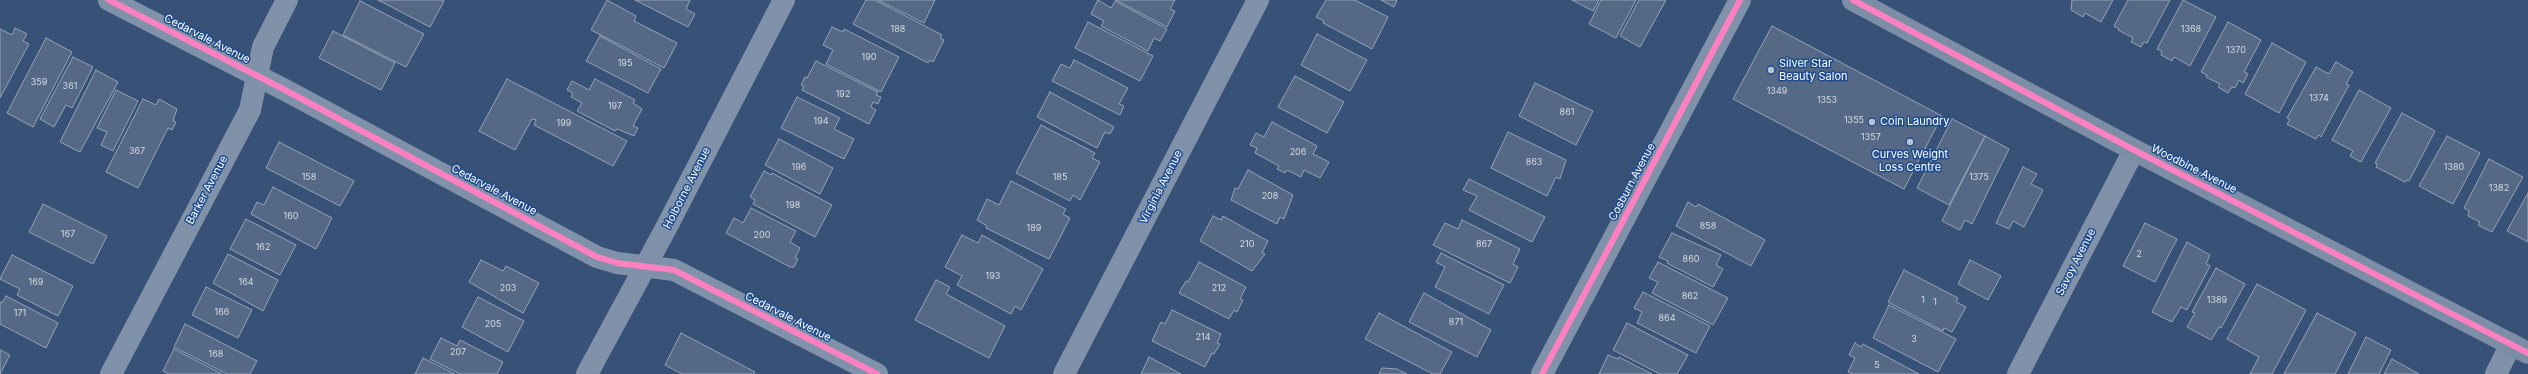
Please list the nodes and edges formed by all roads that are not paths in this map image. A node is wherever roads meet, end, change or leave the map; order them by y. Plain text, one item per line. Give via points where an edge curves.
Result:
1 (109, 0) edge
2 (287, 0) edge
3 (784, 0) edge
4 (1258, 0) edge
5 (1740, 0) edge
6 (1853, 0) edge
7 (256, 76) junction
8 (2134, 150) junction
9 (644, 266) junction
10 (2520, 349) edge
11 (111, 374) edge
12 (587, 374) edge
13 (877, 374) edge
14 (1064, 374) edge
15 (1542, 374) edge
16 (2018, 374) edge
17 (2496, 374) edge

1 - 7 street, Cedarvale Avenue
2 - 7 street, Barker Avenue via 263,47
3 - 9 street, Holborne Avenue
4 - 14 street, Virginia Avenue
5 - 15 street, Cosburn Avenue
6 - 8 main road, Woodbine Avenue
7 - 9 street, Cedarvale Avenue via 597,257
7 - 11 street, Barker Avenue via 250,110
8 - 10 main road, Woodbine Avenue
8 - 16 street, Savoy Avenue
9 - 12 street, Holborne Avenue
9 - 13 street, Cedarvale Avenue via 674,270
10 - 17 street

